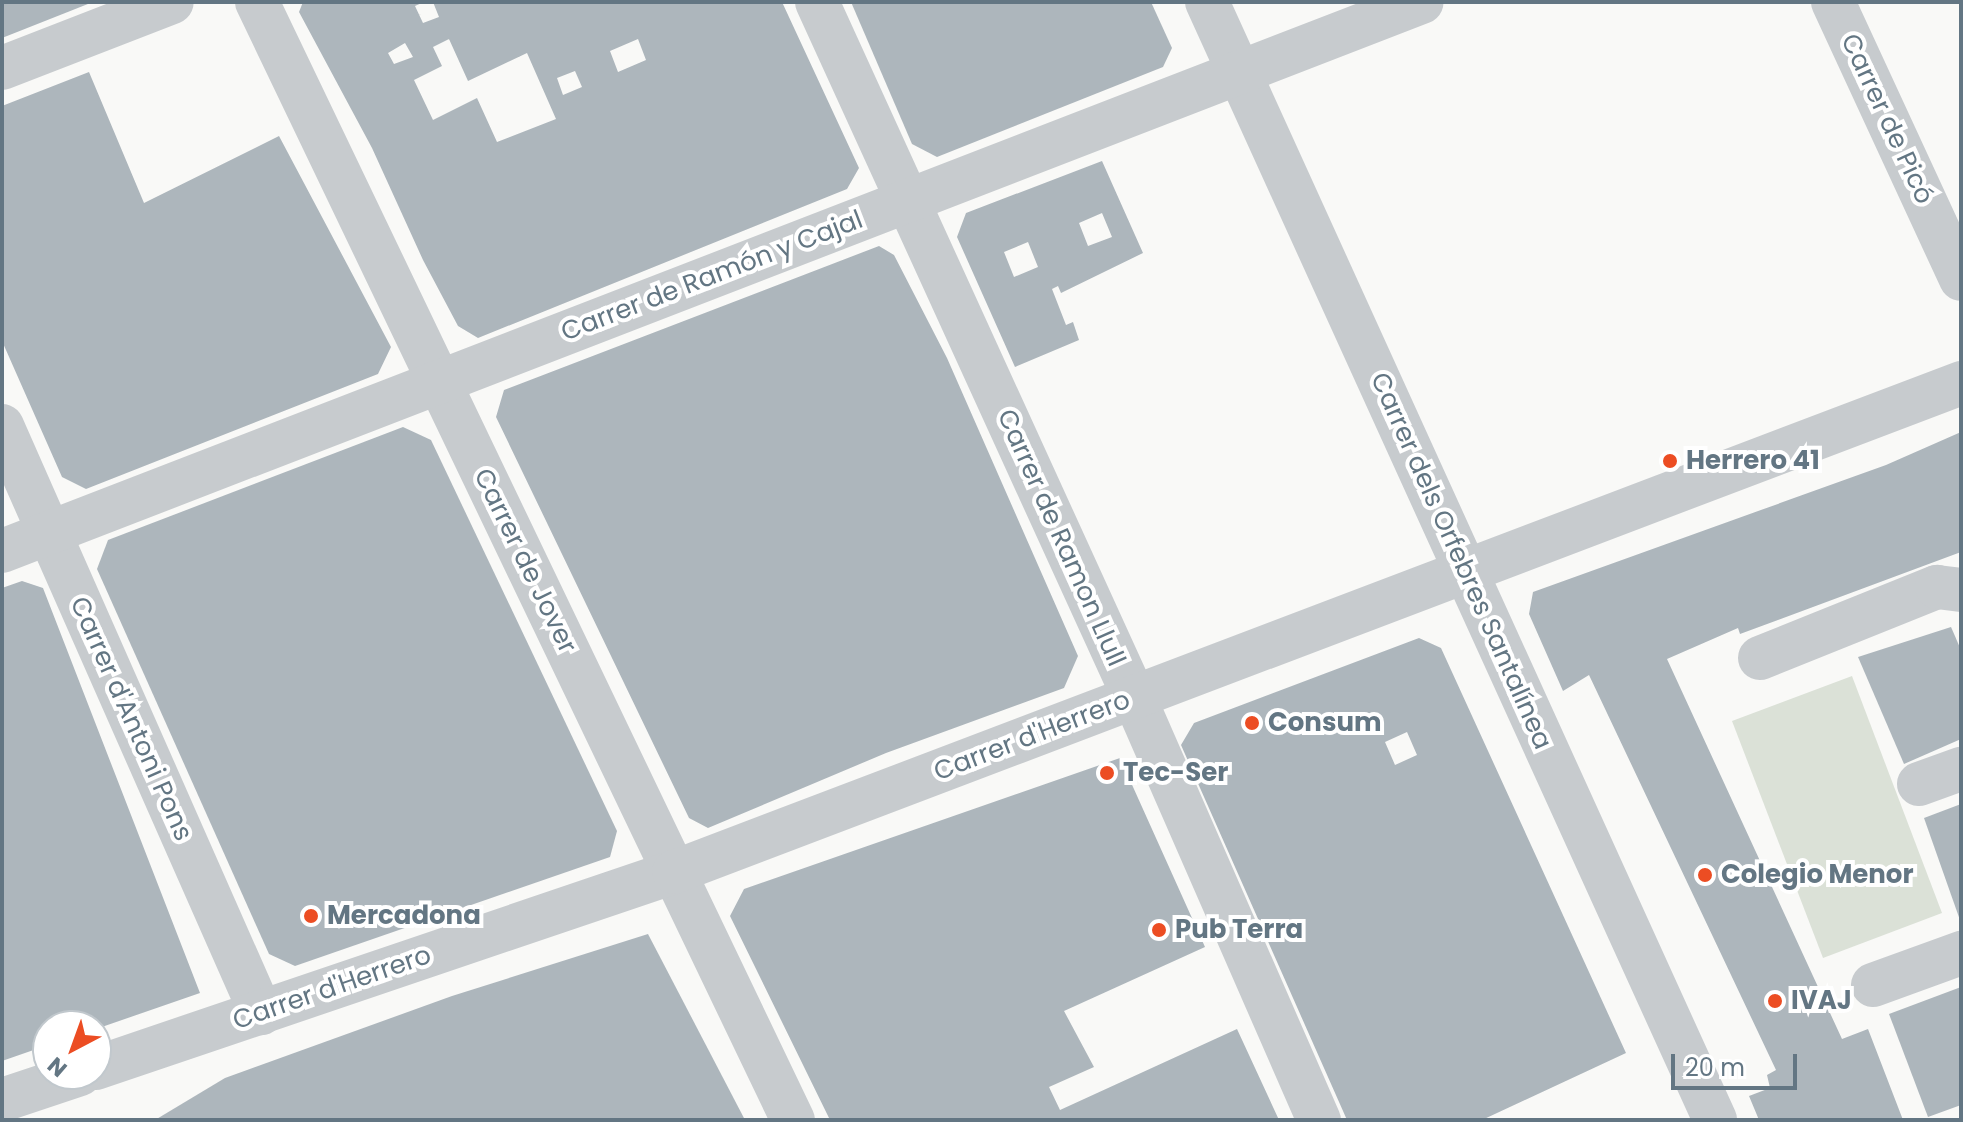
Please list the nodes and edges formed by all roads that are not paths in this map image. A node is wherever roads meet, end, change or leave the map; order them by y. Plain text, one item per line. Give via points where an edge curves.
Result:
1 (172, 2) edge
2 (257, 2) edge
3 (817, 2) edge
4 (1207, 2) edge
5 (1422, 2) edge
6 (1833, 2) edge
7 (2, 68) edge
8 (1239, 72) junction
9 (908, 201) junction
10 (1961, 279) edge
11 (439, 382) junction
12 (1961, 383) edge
13 (2, 426) edge
14 (49, 532) junction
15 (2, 551) edge
16 (1465, 571) junction
17 (1961, 590) edge
18 (1760, 658) dead end
19 (1134, 697) junction
20 (1961, 769) edge
21 (1919, 784) dead end
22 (674, 872) junction
23 (1961, 953) edge
24 (1873, 985) dead end
25 (261, 1013) junction
26 (112, 1063) edge
27 (32, 1090) edge
28 (2, 1100) edge
29 (793, 1120) edge
30 (1319, 1120) edge
31 (1715, 1120) edge

1 - 7 street
2 - 11 street, Carrer de Jover
3 - 9 street, Carrer de Ramon Llull
4 - 8 street, Carrer dels Orfebres Santalínea
5 - 8 street, Carrer de Ramón y Cajal
6 - 10 street, Carrer de Picó
8 - 9 street, Carrer de Ramón y Cajal
8 - 16 street, Carrer dels Orfebres Santalínea
9 - 11 street, Carrer de Ramón y Cajal
9 - 19 street, Carrer de Ramon Llull
11 - 14 street, Carrer de Ramón y Cajal
11 - 22 street, Carrer de Jover
12 - 16 street, Carrer d'Herrero
13 - 14 street, Carrer d'Antoni Pons
14 - 15 street, Carrer de Ramón y Cajal
14 - 25 street, Carrer d'Antoni Pons
16 - 19 street, Carrer d'Herrero
16 - 31 street, Carrer dels Orfebres Santalínea
17 - 18 street via 1937,587
19 - 22 street, Carrer d'Herrero
19 - 30 street, Carrer de Ramon Llull
20 - 21 street
22 - 25 street, Carrer d'Herrero
22 - 29 street, Carrer de Jover
23 - 24 street
25 - 26 street, Carrer d'Herrero
27 - 28 street

